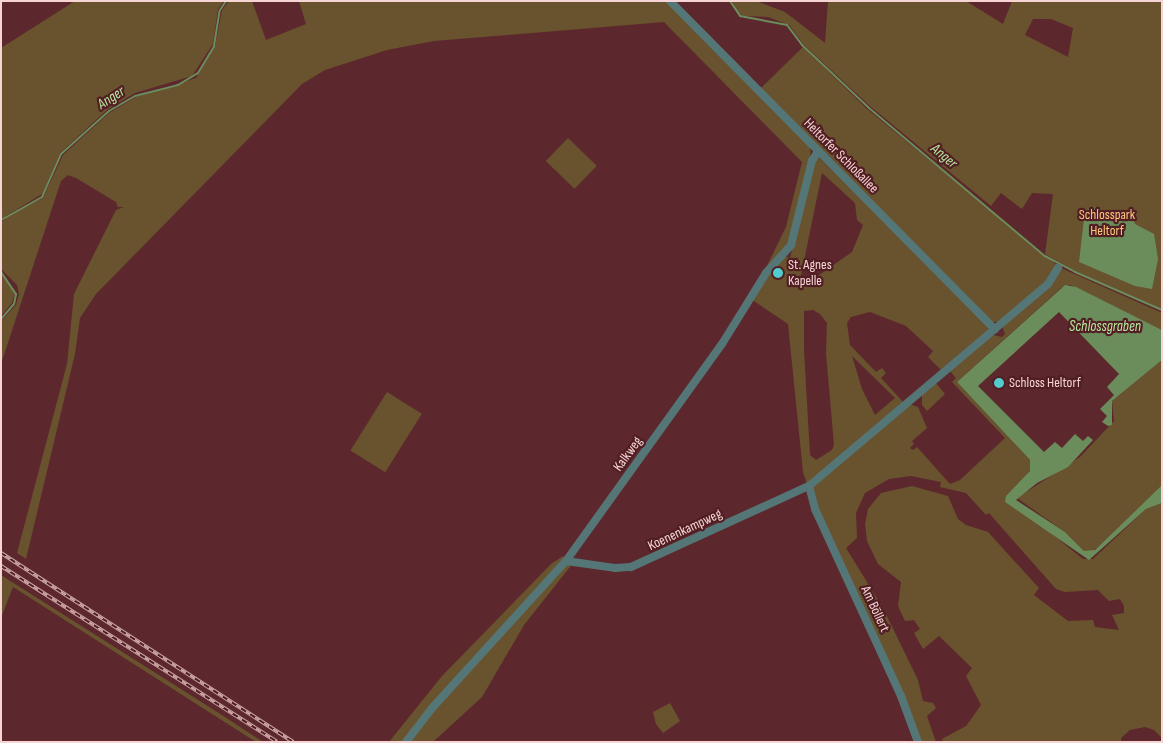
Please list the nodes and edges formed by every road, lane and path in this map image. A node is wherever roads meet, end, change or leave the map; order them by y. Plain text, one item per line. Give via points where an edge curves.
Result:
1 (670, 1) edge
2 (818, 151) junction
3 (1058, 268) dead end
4 (995, 329) junction
5 (809, 486) junction
6 (566, 561) junction
7 (406, 742) edge
8 (918, 742) edge

1 - 2 street, Heltorfer Schloßallee
2 - 4 street, Heltorfer Schloßallee
2 - 6 street, Kalkweg via 812,161 799,219 788,249 766,273 712,359
3 - 4 street via 1048,284
4 - 5 street
5 - 6 street, Koenenkampweg via 631,567 614,568
5 - 8 street, Am Böllert via 815,509 901,696
6 - 7 street, Kalkweg

